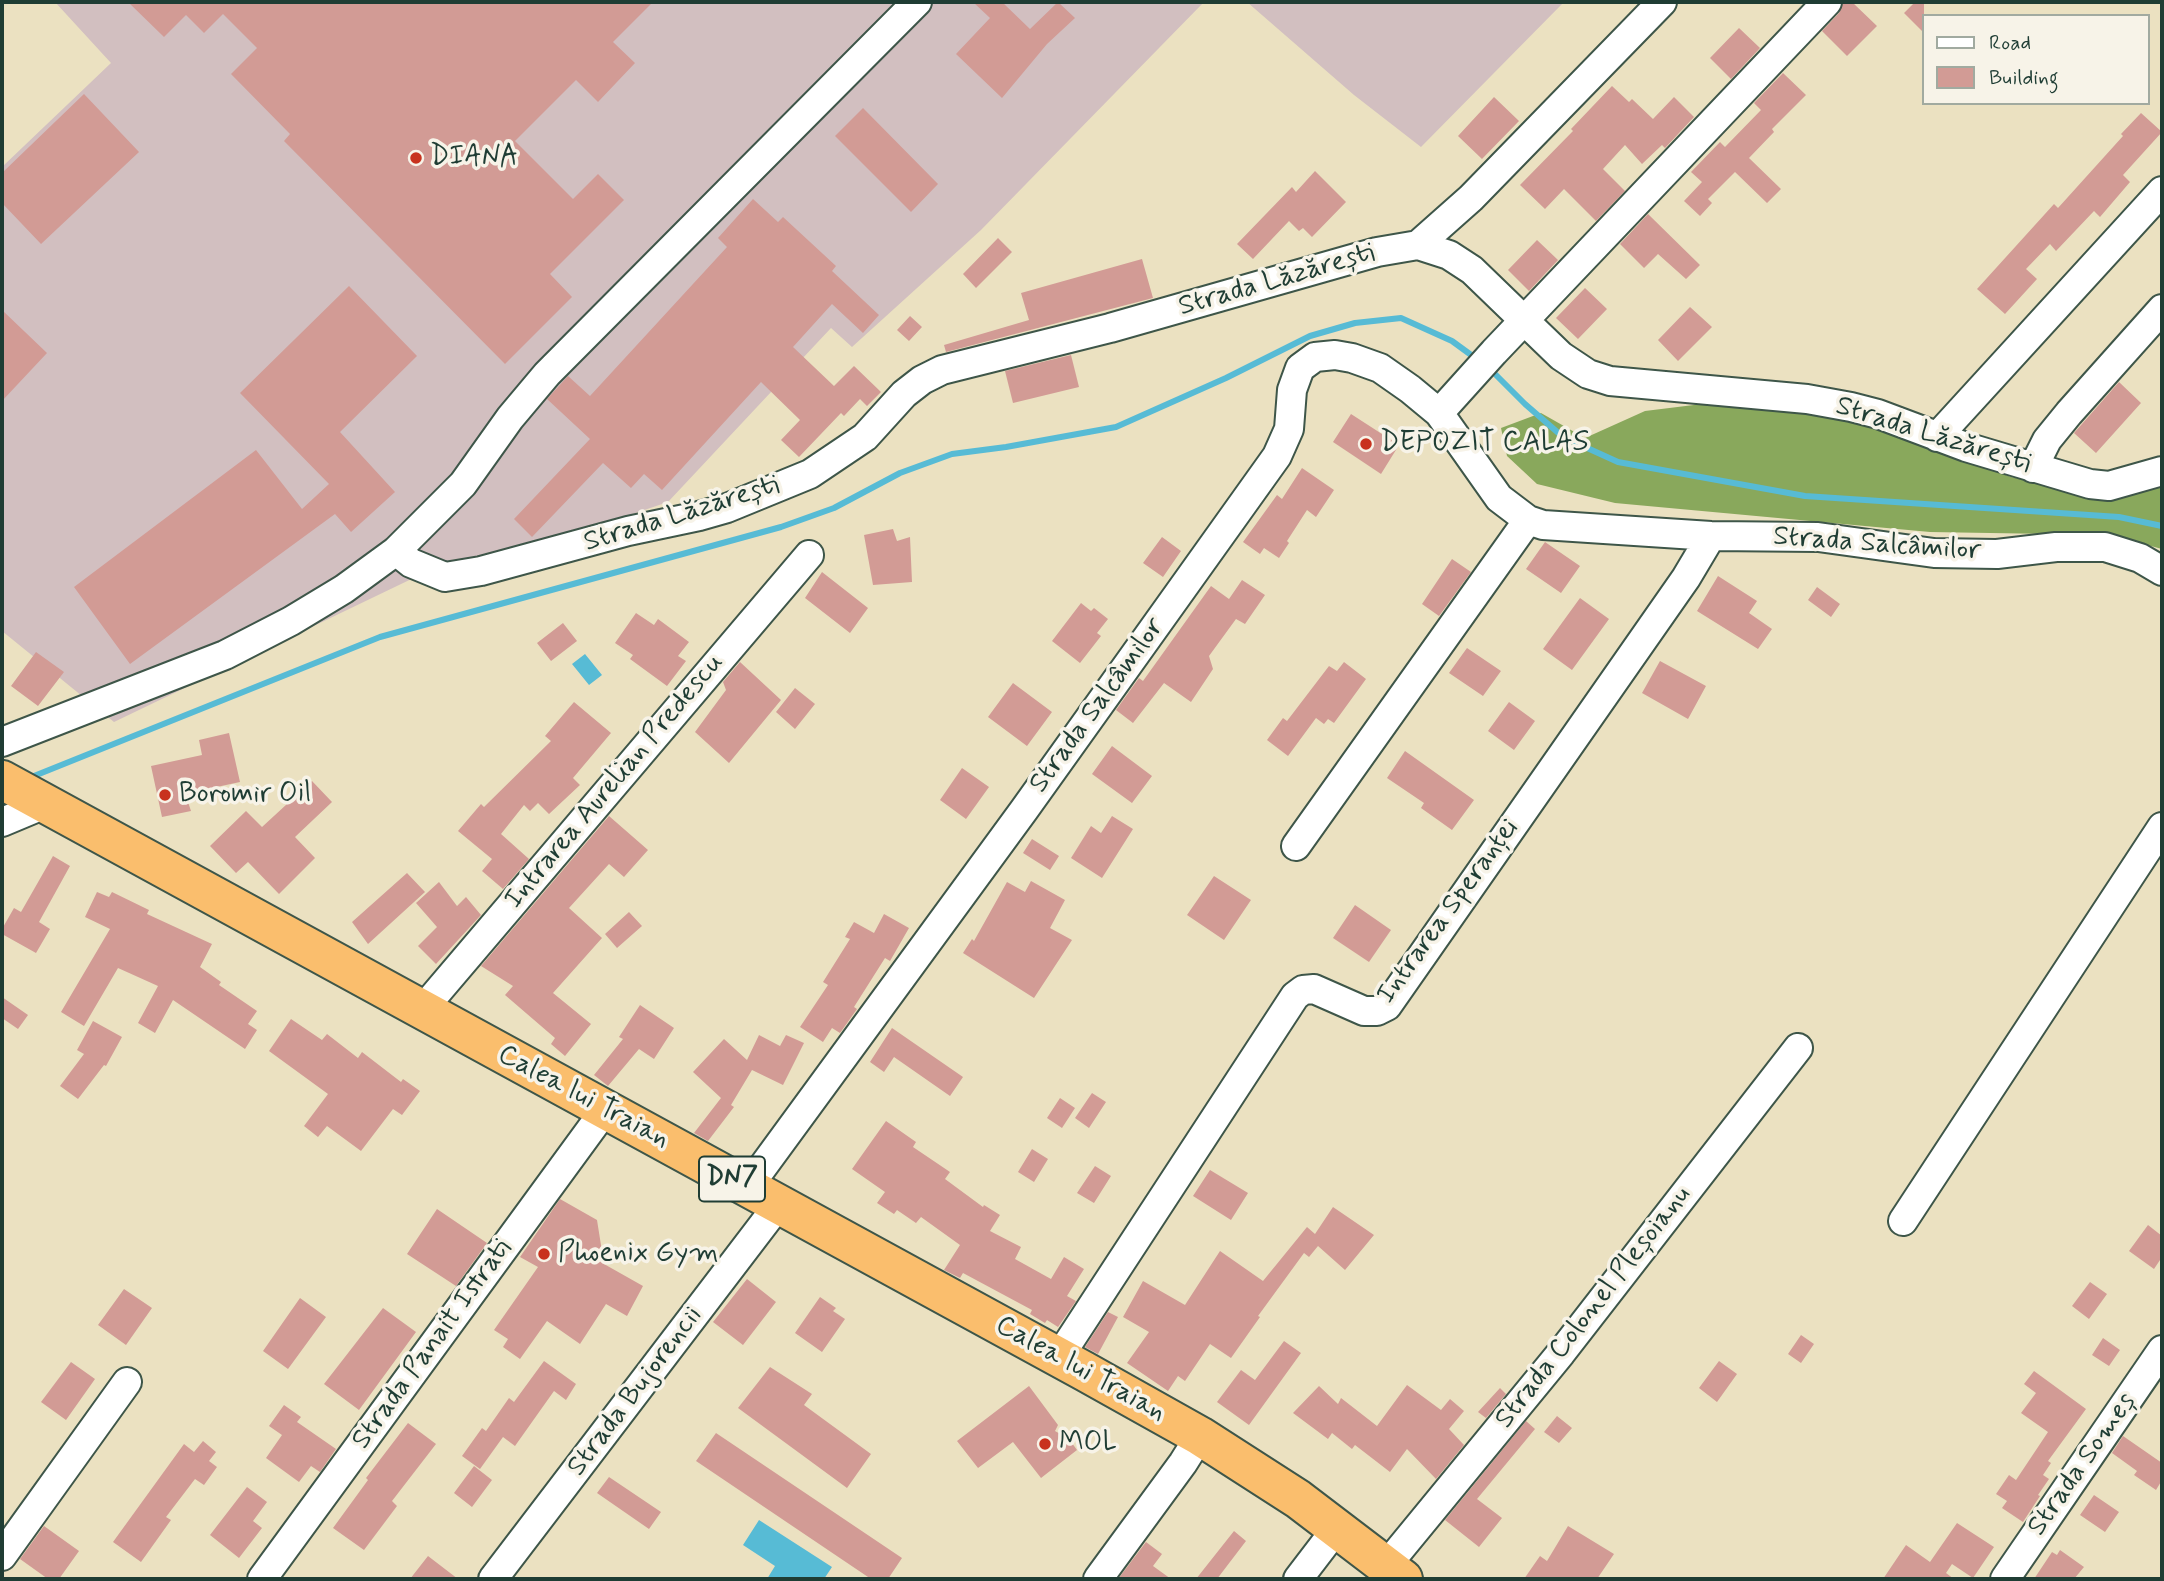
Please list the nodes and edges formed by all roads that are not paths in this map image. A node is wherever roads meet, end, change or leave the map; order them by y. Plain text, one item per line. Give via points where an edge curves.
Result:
1 (917, 2) edge
2 (1662, 2) edge
3 (1827, 2) edge
4 (2162, 191) edge
5 (1418, 245) junction
6 (2162, 309) edge
7 (1523, 321) junction
8 (1439, 413) junction
9 (1937, 437) junction
10 (2034, 468) junction
11 (2162, 471) edge
12 (1528, 520) junction
13 (1711, 536) junction
14 (396, 551) junction
15 (809, 555) dead end
16 (2162, 571) edge
17 (2, 742) edge
18 (25, 793) edge
19 (2, 822) edge
20 (2162, 827) edge
21 (1296, 846) dead end
22 (422, 1010) junction
23 (1798, 1048) dead end
24 (605, 1110) junction
25 (763, 1196) junction
26 (1903, 1221) dead end
27 (2162, 1350) edge
28 (1059, 1357) junction
29 (127, 1382) dead end
30 (1200, 1436) junction
31 (1337, 1528) junction
32 (2, 1556) edge
33 (1395, 1572) edge
34 (262, 1579) edge
35 (493, 1579) edge
36 (1098, 1579) edge
37 (1298, 1579) edge
38 (2005, 1579) edge

1 - 14 street via 547,374 463,484
2 - 5 street via 1471,198
3 - 7 street
4 - 9 street
5 - 7 street, Strada Lăzărești via 1449,255 1472,270
5 - 14 street, Strada Lăzărești via 1377,252 942,370 904,394 865,437 810,474 717,510 445,577 411,563
6 - 10 street via 2069,413
7 - 8 street
7 - 9 street, Strada Lăzărești via 1561,356 1588,374 1610,381 1807,399 1878,414
8 - 12 street via 1499,498
8 - 25 street, Strada Salcâmilor via 1380,368 1352,358 1315,357 1300,368 1292,390 1289,429 1277,456 1024,810
9 - 10 street, Strada Lăzărești
10 - 11 street, Strada Lăzărești via 2109,485
12 - 13 street via 1543,525
12 - 21 street
13 - 16 street, Strada Salcâmilor via 1818,537 1934,553 2105,547
13 - 28 street, Intrarea Speranței via 1387,1006 1377,1012 1364,1011 1314,989 1295,996
14 - 17 street via 344,589 225,655
15 - 22 street, Intrarea Aurelian Predescu
18 - 19 street
18 - 22 highway, Calea lui Traian / DN7
20 - 26 street
22 - 24 highway, Calea lui Traian / DN7
23 - 33 street, Strada Colonel Pleșoianu
24 - 25 highway, Calea lui Traian / DN7
24 - 34 street, Strada Panait Istrati
25 - 28 highway, Calea lui Traian / DN7
25 - 35 street, Strada Bujorencii
27 - 38 street, Strada Someș
28 - 30 highway, Calea lui Traian / DN7
29 - 32 street
30 - 31 highway, Calea lui Traian / DN7
30 - 36 street, Calea lui Traian
31 - 33 highway, Calea lui Traian / DN7
31 - 37 street

